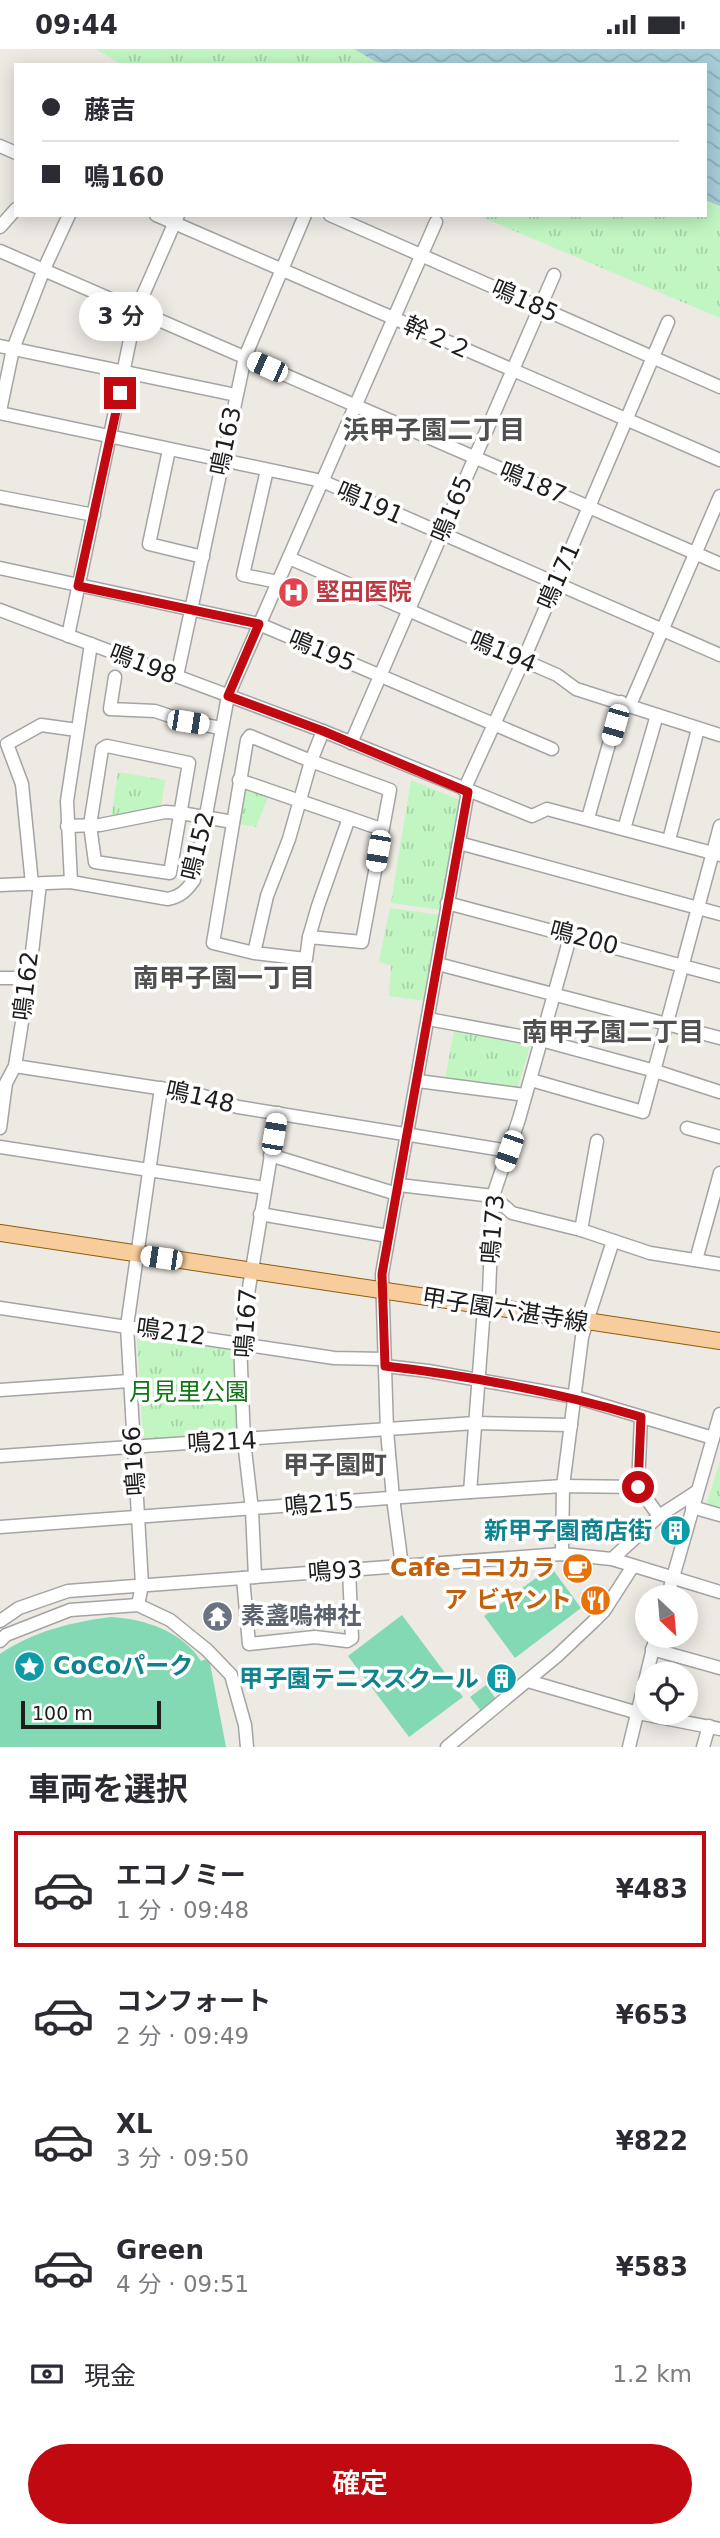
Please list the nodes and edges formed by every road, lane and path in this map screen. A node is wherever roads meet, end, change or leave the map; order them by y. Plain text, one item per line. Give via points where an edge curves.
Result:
1 (14, 211) edge
2 (68, 217) edge
3 (304, 217) edge
4 (335, 217) edge
5 (176, 219) edge
6 (436, 222) dead end
7 (0, 227) edge
8 (0, 251) edge
9 (421, 255) junction
10 (44, 269) junction
11 (281, 270) junction
12 (554, 275) dead end
13 (539, 307) junction
14 (136, 311) junction
15 (393, 318) junction
16 (668, 322) dead end
17 (0, 346) edge
18 (13, 349) junction
19 (244, 357) junction
20 (654, 357) junction
21 (124, 370) junction
22 (512, 371) junction
23 (720, 387) edge
24 (236, 395) junction
25 (354, 407) junction
26 (0, 412) edge
27 (627, 420) junction
28 (111, 437) junction
29 (169, 450) junction
30 (474, 458) junction
31 (720, 460) edge
32 (221, 461) junction
33 (267, 470) junction
34 (322, 481) junction
35 (720, 496) edge
36 (0, 497) edge
37 (590, 507) junction
38 (94, 516) junction
39 (441, 534) junction
40 (695, 554) junction
41 (203, 557) junction
42 (289, 558) junction
43 (720, 564) edge
44 (0, 568) edge
45 (278, 582) junction
46 (555, 583) junction
47 (78, 586) junction
48 (191, 609) junction
49 (0, 610) edge
50 (409, 610) junction
51 (259, 624) junction
52 (662, 630) junction
53 (68, 636) junction
54 (91, 644) junction
55 (720, 655) edge
56 (523, 661) junction
57 (379, 675) junction
58 (177, 676) junction
59 (115, 677) dead end
60 (228, 696) junction
61 (625, 703) junction
62 (657, 715) junction
63 (494, 725) junction
64 (221, 728) junction
65 (698, 729) junction
66 (77, 730) junction
67 (323, 731) junction
68 (720, 735) edge
69 (351, 743) junction
70 (552, 749) dead end
71 (311, 761) junction
72 (239, 781) junction
73 (466, 791) junction
74 (299, 800) junction
75 (181, 813) junction
76 (207, 817) junction
77 (349, 818) junction
78 (588, 818) junction
79 (233, 822) junction
80 (90, 825) junction
81 (67, 826) junction
82 (720, 826) edge
83 (382, 829) junction
84 (624, 829) junction
85 (669, 840) junction
86 (459, 843) junction
87 (717, 854) edge
88 (71, 882) junction
89 (36, 884) junction
90 (0, 885) edge
91 (447, 903) junction
92 (698, 908) junction
93 (720, 914) edge
94 (570, 934) junction
95 (309, 937) junction
96 (254, 953) junction
97 (438, 964) junction
98 (684, 965) junction
99 (720, 975) edge
100 (0, 978) edge
101 (29, 978) junction
102 (553, 995) junction
103 (428, 1019) junction
104 (667, 1025) junction
105 (720, 1038) edge
106 (541, 1040) junction
107 (15, 1066) junction
108 (655, 1071) junction
109 (531, 1080) junction
110 (418, 1081) junction
111 (3, 1083) edge
112 (161, 1088) junction
113 (720, 1092) edge
114 (525, 1095) junction
115 (278, 1113) junction
116 (0, 1128) edge
117 (687, 1128) dead end
118 (408, 1133) junction
119 (720, 1137) edge
120 (597, 1141) dead end
121 (0, 1147) edge
122 (509, 1151) junction
123 (271, 1154) junction
124 (150, 1169) junction
125 (720, 1173) edge
126 (265, 1188) junction
127 (398, 1189) junction
128 (493, 1196) junction
129 (260, 1214) junction
130 (581, 1230) junction
131 (0, 1233) edge
132 (388, 1235) junction
133 (613, 1241) junction
134 (138, 1255) junction
135 (696, 1260) junction
136 (720, 1264) edge
137 (250, 1272) junction
138 (382, 1291) junction
139 (486, 1307) junction
140 (0, 1308) edge
141 (588, 1322) junction
142 (127, 1326) junction
143 (720, 1341) edge
144 (240, 1342) junction
145 (384, 1363) junction
146 (479, 1380) junction
147 (129, 1381) junction
148 (0, 1390) edge
149 (575, 1397) junction
150 (720, 1414) edge
151 (641, 1417) junction
152 (475, 1423) junction
153 (570, 1425) junction
154 (387, 1431) junction
155 (713, 1438) junction
156 (244, 1441) junction
157 (132, 1447) junction
158 (0, 1456) edge
159 (562, 1486) junction
160 (638, 1487) junction
161 (470, 1492) junction
162 (696, 1492) junction
163 (393, 1498) junction
164 (692, 1507) junction
165 (252, 1510) junction
166 (720, 1515) edge
167 (659, 1516) junction
168 (138, 1518) junction
169 (0, 1527) edge
170 (562, 1554) junction
171 (612, 1559) junction
172 (402, 1566) junction
173 (633, 1566) junction
174 (349, 1570) junction
175 (673, 1577) junction
176 (249, 1578) junction
177 (142, 1585) junction
178 (671, 1585) edge
179 (720, 1592) edge
180 (138, 1605) junction
181 (0, 1621) edge
182 (0, 1641) edge
183 (670, 1649) edge
184 (720, 1668) edge
185 (528, 1681) junction
186 (635, 1712) edge
187 (635, 1724) edge
188 (715, 1727) edge
189 (247, 1747) edge
190 (447, 1747) edge
191 (629, 1747) edge
192 (703, 1747) edge

1 - 7 street
2 - 10 street
3 - 11 street, 鳴163
4 - 9 street, 鳴185
5 - 11 street, 幹２２
5 - 14 street
6 - 9 street, 鳴152
8 - 10 street, 鳴187
9 - 13 street, 鳴185
9 - 15 street, 鳴152
10 - 14 street, 鳴187
10 - 18 street
11 - 15 street, 幹２２
11 - 19 street, 鳴163
12 - 13 street, 鳴165
13 - 20 street, 鳴185
13 - 22 street, 鳴165
14 - 19 street, 鳴187
14 - 21 street
15 - 22 street, 幹２２
15 - 25 street, 鳴152
16 - 20 street, 鳴171
17 - 18 street
18 - 21 street
18 - 26 street
19 - 24 street, 鳴163
19 - 25 street, 鳴187
20 - 23 street, 鳴185
20 - 27 street, 鳴171
21 - 24 street
21 - 28 street
22 - 27 street, 幹２２
22 - 30 street, 鳴165
24 - 32 street, 鳴163
25 - 30 street, 鳴187
25 - 34 street, 鳴152
26 - 28 street, 鳴191
27 - 31 street, 幹２２
27 - 37 street, 鳴171
28 - 29 street, 鳴191
28 - 38 street
29 - 32 street, 鳴191
29 - 41 street via 149,544
30 - 37 street, 鳴187
30 - 39 street, 鳴165
32 - 33 street, 鳴191
32 - 41 street, 鳴163
33 - 34 street, 鳴191
33 - 45 street via 243,575
34 - 39 street, 鳴191
34 - 42 street, 鳴152
35 - 40 street
36 - 38 street
37 - 40 street, 鳴187
37 - 46 street, 鳴171
38 - 47 street
39 - 46 street, 鳴191
39 - 50 street, 鳴165
40 - 43 street, 鳴187
40 - 52 street
41 - 48 street, 鳴163
42 - 45 street, 鳴152
42 - 50 street, 鳴194
44 - 47 street, 鳴195
45 - 51 street, 鳴152
46 - 52 street, 鳴191
46 - 56 street, 鳴171
47 - 48 street, 鳴195
47 - 53 street
48 - 51 street, 鳴195
48 - 58 street, 鳴163
49 - 53 street, 鳴198
50 - 56 street, 鳴194
50 - 57 street, 鳴165
51 - 57 street, 鳴195
51 - 60 street, 鳴152
52 - 55 street, 鳴191
52 - 61 street
53 - 54 street, 鳴198
54 - 58 street, 鳴198
54 - 66 street
56 - 61 street, 鳴194 via 557,675 576,689
56 - 63 street, 鳴171
57 - 63 street, 鳴195
57 - 69 street, 鳴165
58 - 60 street, 鳴198
59 - 64 street via 110,709 155,711
60 - 64 street, 鳴152
60 - 67 street, 鳴198
61 - 62 street, 鳴194
61 - 78 street
62 - 65 street, 鳴194
62 - 84 street
63 - 70 street, 鳴195
63 - 73 street, 鳴171
64 - 76 street, 鳴152
65 - 68 street, 鳴194
65 - 85 street
66 - 81 street
66 - 89 street, 鳴162 via 41,725 7,744 22,784
67 - 69 street, 鳴198
67 - 71 street
69 - 73 street, 鳴198
71 - 72 street via 250,737
71 - 74 street
71 - 83 street via 390,790
72 - 74 street
72 - 79 street
73 - 78 street, 鳴198 via 533,817 547,809
73 - 86 street, 鳴171
74 - 77 street
74 - 96 street via 267,896
75 - 76 street
75 - 80 street
75 - 80 street via 170,873 95,862
75 - 80 street via 189,763 107,747 102,749
76 - 79 street
76 - 88 street, 鳴152 via 194,880 181,896 168,899
77 - 83 street
77 - 95 street
78 - 84 street, 鳴198
79 - 96 street via 213,943
80 - 81 street
81 - 88 street
82 - 87 street
83 - 95 street via 362,942
84 - 85 street, 鳴198
85 - 87 street, 鳴198
86 - 91 street, 鳴171
86 - 92 street
87 - 92 street
88 - 89 street, 鳴152
89 - 90 street, 鳴152
89 - 101 street, 鳴162
91 - 94 street, 鳴200
91 - 97 street, 鳴171
92 - 93 street
92 - 98 street
94 - 98 street, 鳴200
94 - 102 street, 鳴173
95 - 96 street via 306,959
97 - 102 street
97 - 103 street, 鳴171
98 - 99 street, 鳴200
98 - 104 street
100 - 101 street
101 - 107 street, 鳴162
102 - 104 street
102 - 106 street, 鳴173
103 - 106 street
103 - 110 street, 鳴171
104 - 105 street
104 - 108 street
106 - 108 street
106 - 109 street, 鳴173
107 - 111 street, 鳴162
107 - 112 street, 鳴148
108 - 109 street via 643,1112
108 - 113 street
109 - 114 street, 鳴173
110 - 114 street
110 - 118 street, 鳴171
111 - 116 street, 鳴162
112 - 115 street, 鳴148
112 - 124 street, 鳴166
114 - 122 street, 鳴173
115 - 118 street, 鳴148
115 - 123 street, 鳴167
117 - 119 street
118 - 122 street, 鳴148
118 - 127 street, 鳴171
120 - 130 street
121 - 124 street
122 - 128 street, 鳴173
123 - 126 street, 鳴167
123 - 127 street
124 - 126 street
124 - 134 street, 鳴166
125 - 135 street
126 - 129 street, 鳴167
127 - 128 street
127 - 132 street, 鳴171
128 - 130 street via 512,1213
128 - 139 street, 鳴173
129 - 132 street
129 - 137 street, 鳴167
130 - 133 street
131 - 134 main road, 甲子園六湛寺線
132 - 138 street, 鳴171
133 - 135 street
133 - 141 street
134 - 137 main road, 甲子園六湛寺線
134 - 142 street, 鳴166
135 - 136 street
137 - 138 main road, 甲子園六湛寺線
137 - 144 street, 鳴167
138 - 139 main road, 甲子園六湛寺線
138 - 145 street, 鳴171
139 - 141 main road, 甲子園六湛寺線
139 - 146 street, 鳴173
140 - 142 street, 鳴212
141 - 143 main road, 甲子園六湛寺線
141 - 149 street
142 - 144 street, 鳴212
142 - 147 street, 鳴166
144 - 145 street, 鳴212
144 - 156 street, 鳴167
145 - 146 street, 鳴212
145 - 154 street, 鳴171
146 - 149 street, 鳴212
146 - 152 street, 鳴173
147 - 148 street
147 - 157 street, 鳴166
149 - 151 street, 鳴212
149 - 153 street
150 - 155 street
151 - 155 street, 鳴212
151 - 160 street
152 - 153 street, 鳴214
152 - 154 street, 鳴214
152 - 161 street, 鳴173
153 - 159 street
154 - 156 street, 鳴214
154 - 163 street, 鳴171
155 - 162 street
156 - 157 street, 鳴214
156 - 165 street, 鳴167
157 - 158 street, 鳴214
157 - 168 street, 鳴166
159 - 160 street, 鳴215
159 - 161 street, 鳴215
159 - 170 street
160 - 167 street
161 - 163 street, 鳴215
162 - 164 street
162 - 167 street
163 - 165 street, 鳴215
163 - 172 street, 鳴171
164 - 166 street
164 - 175 street
165 - 168 street, 鳴215
165 - 176 street, 鳴167
167 - 171 street
168 - 169 street, 鳴215
168 - 177 street, 鳴166
170 - 171 street, 鳴93
170 - 172 street, 鳴93
171 - 173 street, 鳴93
172 - 174 street, 鳴93
173 - 175 street, 鳴93
173 - 185 street via 604,1611
174 - 176 street, 鳴93
174 - 176 street, 鳴167 via 352,1638 347,1641 314,1637 249,1644
175 - 178 street
175 - 179 street, 鳴93
176 - 177 street, 鳴93
177 - 180 street, 鳴166
177 - 181 street, 鳴93 via 68,1591 19,1608
180 - 182 street via 70,1610
180 - 189 street via 170,1620 231,1675
183 - 184 street
185 - 186 street
185 - 190 street
187 - 191 street
188 - 192 street

